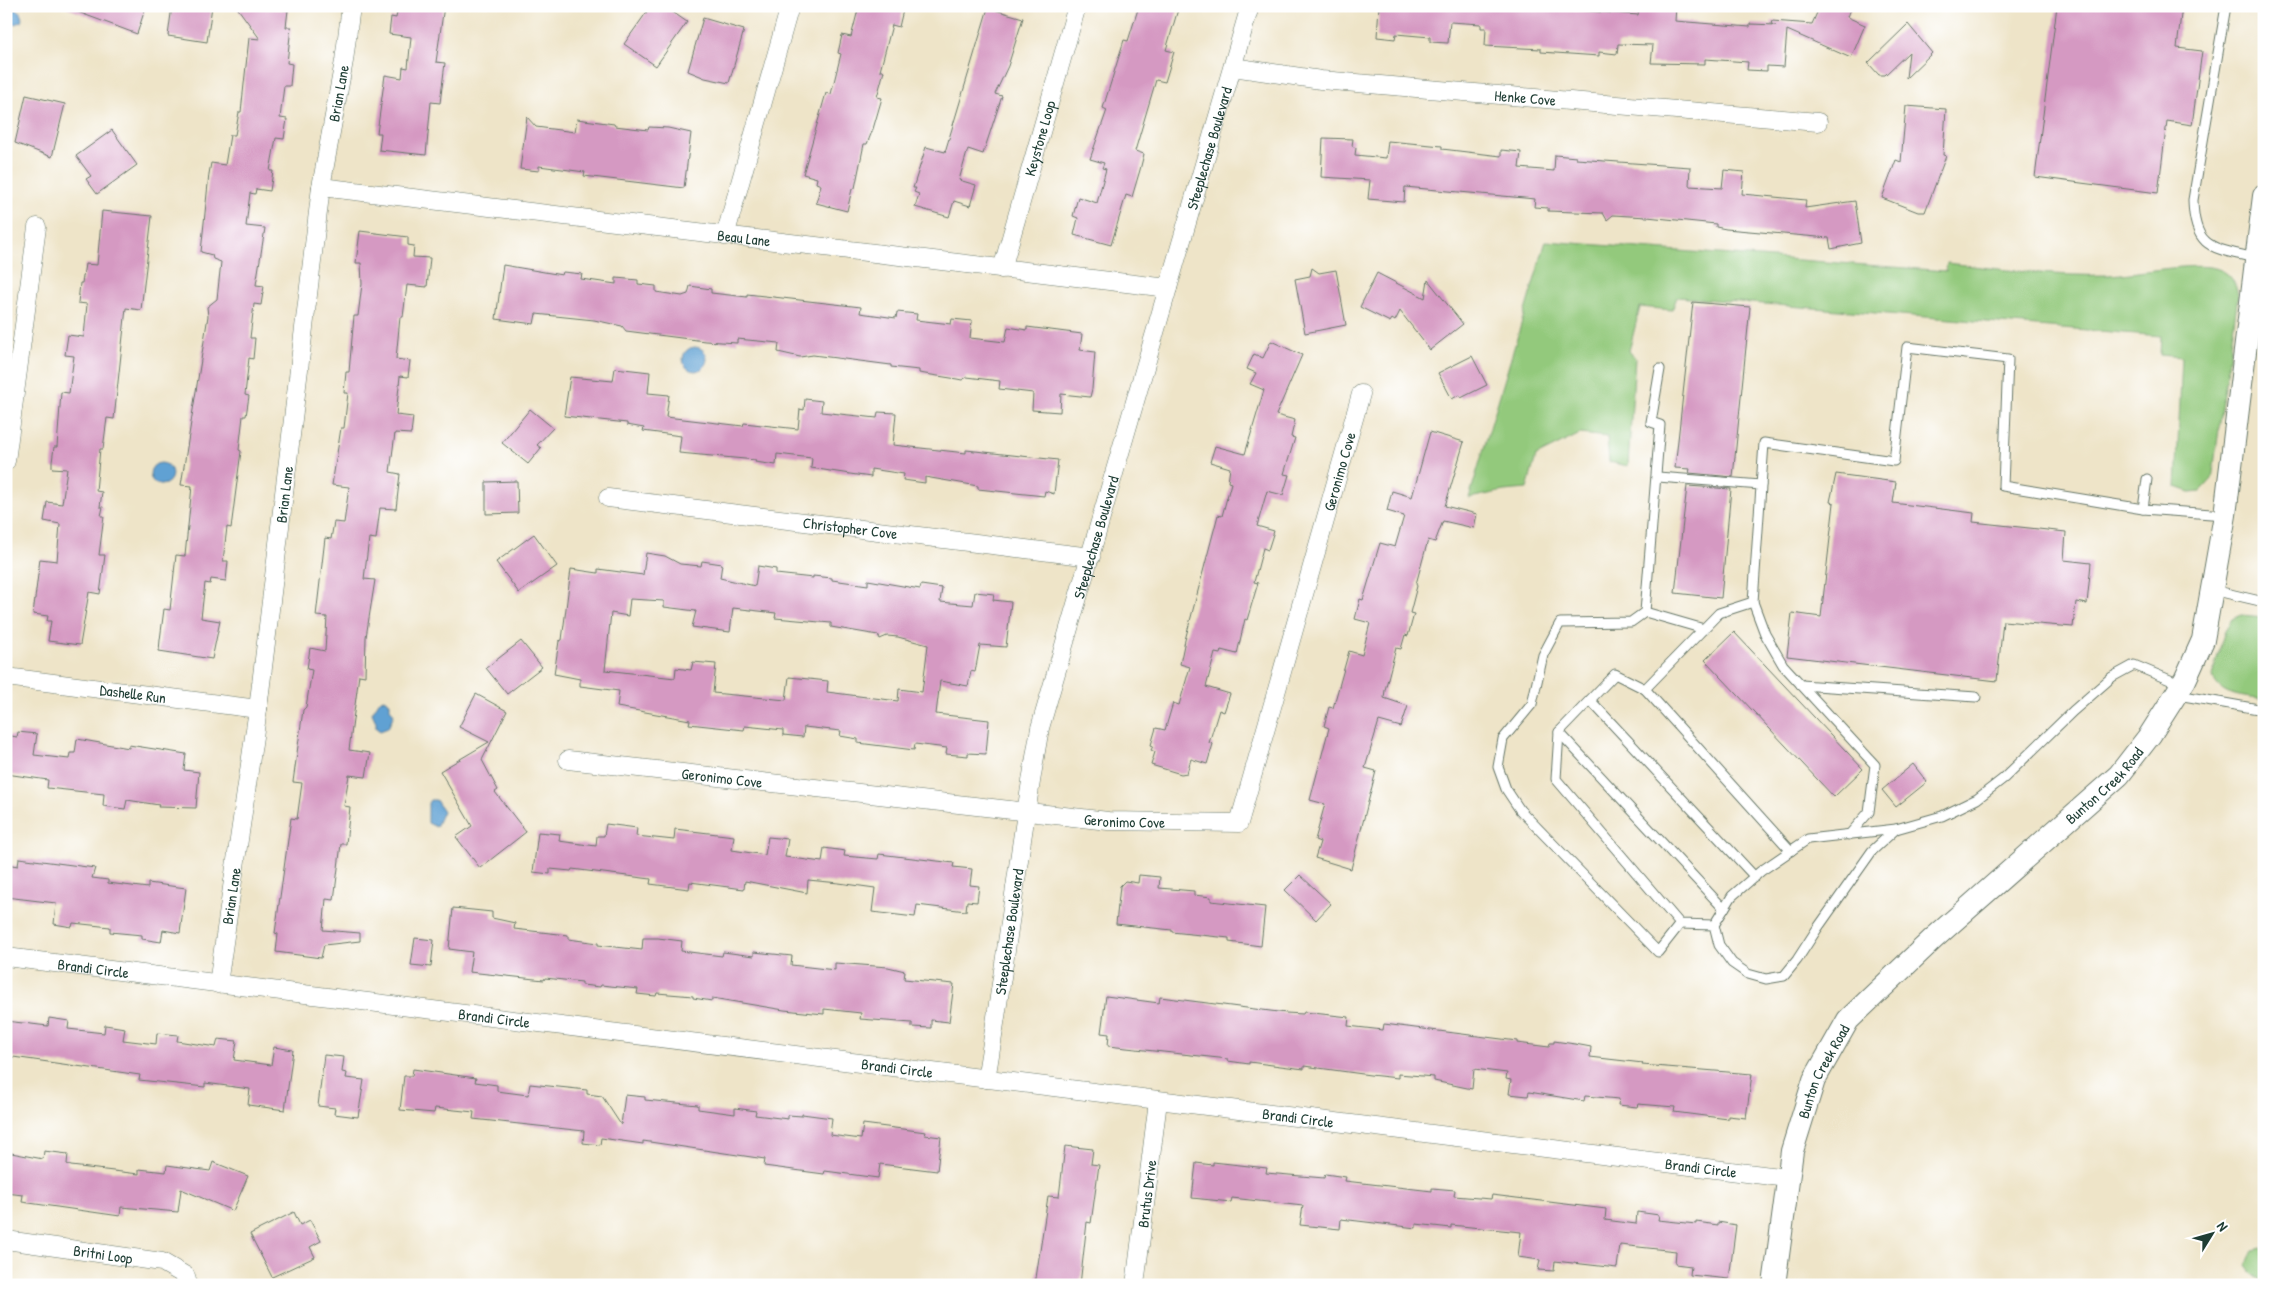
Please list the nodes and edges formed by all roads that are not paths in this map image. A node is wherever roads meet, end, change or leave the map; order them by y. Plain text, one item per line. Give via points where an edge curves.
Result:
1 (351, 6) edge
2 (790, 6) edge
3 (1077, 6) edge
4 (1250, 6) edge
5 (2226, 6) edge
6 (1233, 67) junction
7 (1818, 122) dead end
8 (320, 187) junction
9 (2264, 196) edge
10 (37, 227) dead end
11 (725, 236) junction
12 (2257, 259) junction
13 (1002, 269) junction
14 (1168, 288) junction
15 (1660, 369) dead end
16 (1361, 394) dead end
17 (6, 461) edge
18 (1658, 477) junction
19 (2146, 479) dead end
20 (1761, 485) junction
21 (608, 498) dead end
22 (2143, 509) junction
23 (2225, 515) junction
24 (1092, 557) junction
25 (2213, 590) junction
26 (1753, 602) junction
27 (2264, 602) edge
28 (1645, 612) junction
29 (1704, 629) junction
30 (6, 677) edge
31 (1800, 685) junction
32 (1645, 689) junction
33 (2179, 690) junction
34 (1976, 696) dead end
35 (1590, 700) junction
36 (258, 709) junction
37 (2264, 710) edge
38 (1559, 732) junction
39 (568, 760) dead end
40 (1025, 813) junction
41 (1896, 829) junction
42 (1849, 835) junction
43 (1791, 851) junction
44 (1755, 877) junction
45 (1724, 909) junction
46 (1680, 924) junction
47 (1714, 925) junction
48 (6, 957) edge
49 (218, 984) junction
50 (986, 1079) junction
51 (1158, 1101) junction
52 (1786, 1178) junction
53 (6, 1240) edge
54 (188, 1285) edge
55 (1134, 1285) edge
56 (1774, 1285) edge

1 - 8 street, Brian Lane
2 - 11 street
3 - 13 street, Keystone Loop
4 - 6 street, Steeplechase Boulevard
5 - 12 lane via 2194,212 2201,238 2213,248
6 - 7 street, Henke Cove via 1321,80
6 - 14 street, Steeplechase Boulevard
8 - 11 street, Beau Lane
8 - 36 street, Brian Lane
9 - 12 street, Bunton Creek Road
10 - 17 street
11 - 13 street, Beau Lane
12 - 23 street, Bunton Creek Road
13 - 14 street, Beau Lane
14 - 24 street, Steeplechase Boulevard
15 - 18 lane via 1651,422 1660,425
16 - 40 street, Geronimo Cove via 1239,824 1108,821
18 - 20 lane
18 - 28 lane
19 - 22 lane
20 - 22 lane via 1764,443 1894,461 1907,347 2008,359 2003,486
20 - 26 lane
21 - 24 street, Christopher Cove
22 - 23 lane
23 - 25 street, Bunton Creek Road
24 - 40 street, Steeplechase Boulevard via 1040,728
25 - 27 lane
25 - 33 street, Bunton Creek Road via 2203,640
26 - 29 lane via 1719,613
26 - 31 lane via 1765,634 1783,666
28 - 29 lane
28 - 46 lane via 1631,622 1560,623 1543,655 1532,704 1503,739 1498,767 1506,789 1520,810 1658,952
29 - 32 lane
30 - 36 street, Dashelle Run
31 - 34 lane
31 - 42 lane via 1875,765 1869,812
32 - 35 lane via 1615,674
32 - 43 lane
33 - 37 lane
33 - 41 lane via 2134,665 2112,677 2072,711 2004,778 1977,799 1942,816
33 - 52 street, Bunton Creek Road via 2119,775 1933,939 1848,1020 1814,1080
35 - 38 lane
35 - 44 lane
36 - 49 street, Brian Lane
38 - 45 lane
38 - 46 lane via 1556,779
39 - 40 street, Geronimo Cove
40 - 50 street, Steeplechase Boulevard via 1005,969
41 - 42 lane
41 - 47 lane via 1872,851 1784,976 1766,979 1748,974 1732,963 1719,945
42 - 43 lane via 1808,838
43 - 44 lane
44 - 45 lane via 1732,896
45 - 47 lane
46 - 47 lane
48 - 49 street, Brandi Circle
49 - 50 street, Brandi Circle
50 - 51 street, Brandi Circle
51 - 52 street, Brandi Circle
51 - 55 street, Brutus Drive
52 - 56 street, Bunton Creek Road
53 - 54 street, Britni Loop via 162,1262 186,1276

